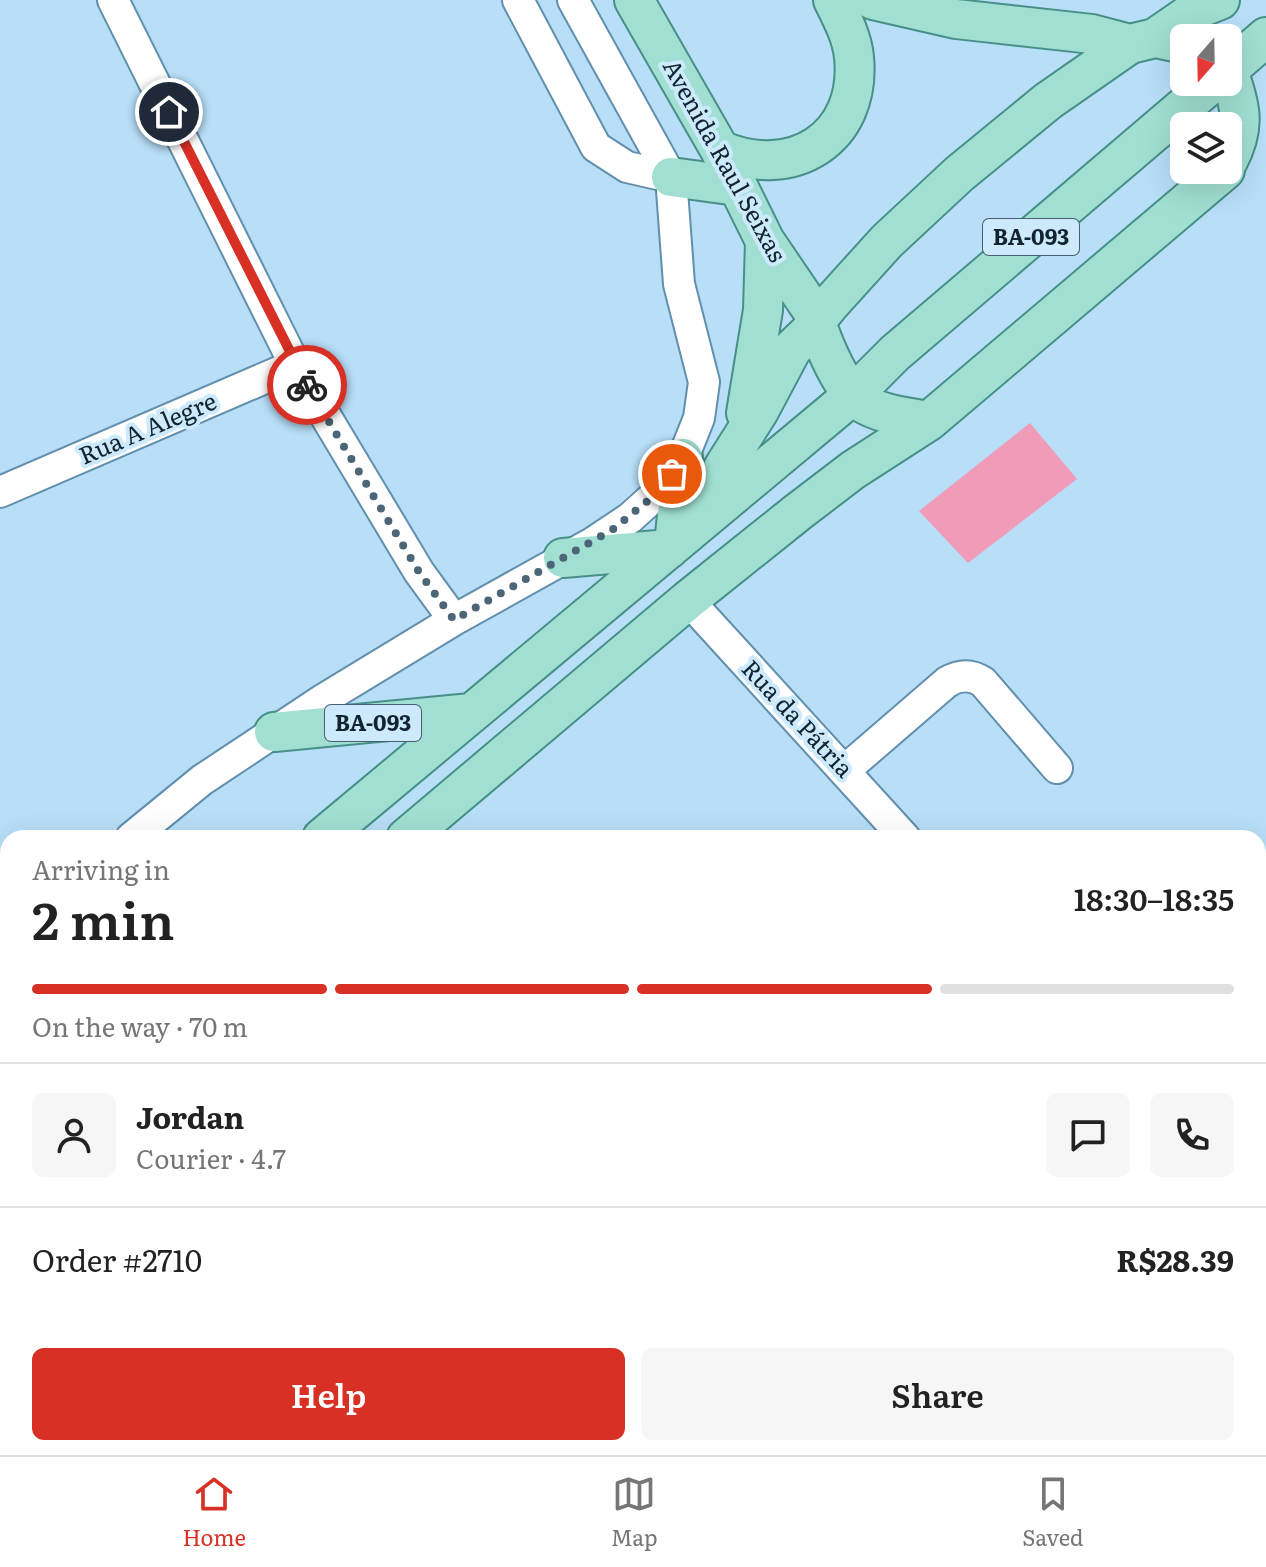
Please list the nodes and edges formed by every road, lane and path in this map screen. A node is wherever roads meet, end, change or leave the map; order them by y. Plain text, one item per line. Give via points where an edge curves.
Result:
1 (113, 0) edge
2 (518, 0) edge
3 (573, 0) edge
4 (634, 0) edge
5 (833, 0) edge
6 (873, 0) edge
7 (1220, 0) edge
8 (1266, 37) edge
9 (1156, 42) edge
10 (1242, 58) edge
11 (1197, 96) edge
12 (1266, 123) edge
13 (720, 150) junction
14 (1242, 150) edge
15 (671, 177) junction
16 (1207, 184) edge
17 (737, 186) junction
18 (765, 241) junction
19 (818, 322) junction
20 (295, 365) junction
21 (853, 395) junction
22 (929, 421) junction
23 (740, 437) junction
24 (683, 458) junction
25 (0, 492) edge
26 (679, 540) junction
27 (563, 558) junction
28 (688, 600) junction
29 (454, 620) junction
30 (471, 713) junction
31 (274, 732) junction
32 (1057, 768) dead end
33 (845, 770) junction
34 (141, 830) edge
35 (332, 830) edge
36 (415, 830) edge
37 (893, 830) edge

1 - 20 street
2 - 15 street via 596,147 627,167
3 - 15 street
4 - 13 main road, Avenida Raul Seixas
5 - 13 main road via 854,56 854,86 834,131 799,157 753,161
6 - 9 main road via 956,19
7 - 9 main road via 1197,9
8 - 10 main road
9 - 19 main road via 1048,101 959,174 887,241
11 - 21 main road, BA-093 via 895,353
12 - 14 main road
13 - 17 main road, Avenida Raul Seixas
15 - 17 main road
15 - 24 street via 679,284 704,382 699,418
16 - 22 main road
17 - 18 main road, Avenida Raul Seixas
18 - 19 main road, Avenida Raul Seixas
18 - 23 main road via 763,310
19 - 21 main road, Avenida Raul Seixas via 830,357
19 - 23 main road via 792,349
20 - 25 street, Rua A Alegre
20 - 29 street via 419,572
21 - 22 main road via 888,413
21 - 26 main road, BA-093
22 - 28 main road via 853,470
23 - 26 main road
24 - 26 main road
24 - 27 street via 661,490 630,518
26 - 27 main road
26 - 30 main road, BA-093
27 - 29 street
28 - 33 street, Rua da Pátria
28 - 36 main road
29 - 31 street
30 - 31 main road, BA-093
30 - 35 main road, BA-093
31 - 34 street via 202,780
32 - 33 street via 983,682 966,676 947,682
33 - 37 street, Rua da Pátria

